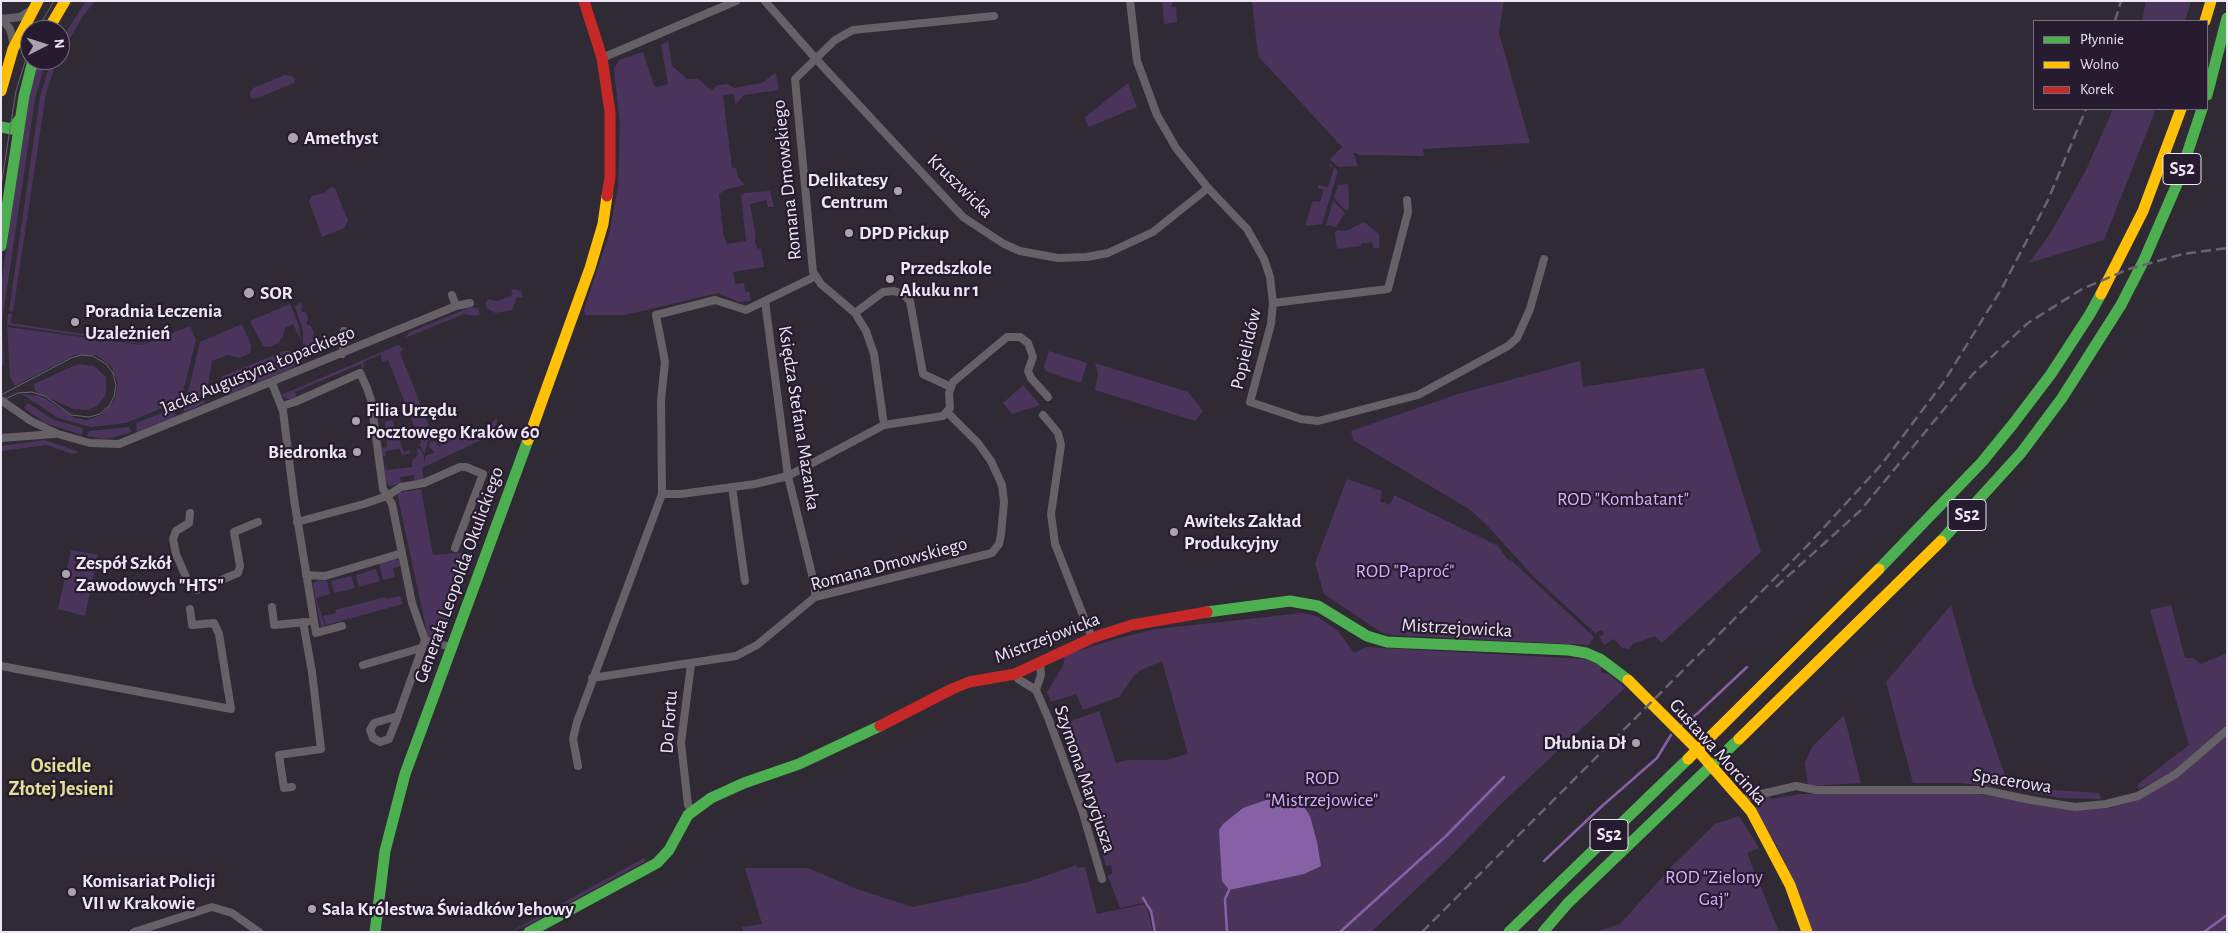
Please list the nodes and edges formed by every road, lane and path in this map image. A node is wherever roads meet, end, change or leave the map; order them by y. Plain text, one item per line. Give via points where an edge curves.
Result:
1 (65, 1) edge
2 (584, 1) edge
3 (736, 1) edge
4 (766, 1) edge
5 (1130, 1) edge
6 (2211, 1) edge
7 (36, 4) edge
8 (994, 16) dead end
9 (2227, 18) edge
10 (1, 19) edge
11 (54, 20) edge
12 (2205, 20) edge
13 (13, 50) junction
14 (602, 58) junction
15 (816, 59) junction
16 (30, 70) edge
17 (1, 91) edge
18 (2208, 91) edge
19 (2181, 110) edge
20 (2202, 110) edge
21 (20, 116) junction
22 (1, 127) edge
23 (1208, 188) junction
24 (1407, 200) dead end
25 (1, 246) edge
26 (1544, 259) dead end
27 (814, 277) junction
28 (452, 295) dead end
29 (765, 301) junction
30 (470, 303) dead end
31 (1273, 303) junction
32 (456, 306) junction
33 (855, 313) junction
34 (344, 331) dead end
35 (342, 354) junction
36 (272, 383) junction
37 (951, 387) junction
38 (1048, 397) dead end
39 (1, 400) edge
40 (282, 406) junction
41 (948, 413) junction
42 (1044, 415) dead end
43 (884, 425) junction
44 (58, 434) junction
45 (1, 438) edge
46 (788, 476) junction
47 (732, 487) junction
48 (662, 494) junction
49 (387, 496) junction
50 (190, 513) dead end
51 (258, 522) dead end
52 (298, 522) junction
53 (455, 548) dead end
54 (402, 553) junction
55 (306, 576) junction
56 (745, 581) dead end
57 (814, 597) junction
58 (272, 607) dead end
59 (190, 609) dead end
60 (314, 621) junction
61 (303, 622) junction
62 (342, 626) dead end
63 (1092, 638) junction
64 (425, 640) junction
65 (451, 647) junction
66 (421, 648) junction
67 (1040, 663) junction
68 (691, 664) junction
69 (363, 665) dead end
70 (1, 666) edge
71 (1015, 674) junction
72 (592, 678) junction
73 (1631, 682) joint
74 (1036, 690) junction
75 (398, 716) dead end
76 (2227, 730) edge
77 (578, 766) dead end
78 (292, 787) dead end
79 (1740, 799) junction
80 (692, 811) junction
81 (1102, 879) dead end
82 (134, 932) edge
83 (259, 932) edge
84 (375, 932) edge
85 (528, 932) edge
86 (1509, 932) edge
87 (1543, 932) edge
88 (1807, 932) edge

1 - 11 main road
2 - 14 main road, Generała Leopolda Okulickiego
3 - 14 street
4 - 15 street, Kruszwicka
5 - 23 street, Popielidów via 1137,61 1152,105 1176,148
6 - 12 main road
7 - 10 street via 20,17
7 - 13 main road
8 - 15 street, Romana Dmowskiego via 853,30 835,40
9 - 18 main road
10 - 13 street via 12,34
13 - 17 main road
14 - 65 main road, Generała Leopolda Okulickiego via 612,144 599,240
15 - 23 street, Kruszwicka via 963,217 1020,251 1058,258 1108,252 1153,232
15 - 27 street, Romana Dmowskiego via 796,76 795,92
16 - 21 main road
19 - 86 main road, S52 via 2159,172 2090,314 2051,374 1975,469 1902,547
20 - 87 main road, S52 via 2177,184 2120,305 2057,405 1994,486 1717,761 1568,903
21 - 22 main road via 13,128
21 - 25 main road
23 - 31 street, Popielidów via 1235,215 1256,244 1270,277
24 - 31 street via 1408,212 1388,289
26 - 31 street, Popielidów via 1525,324 1508,346 1409,399 1328,420 1301,419 1250,402 1268,339
27 - 29 street, Romana Dmowskiego
27 - 33 street, Romana Dmowskiego
28 - 32 street
29 - 46 street, Księdza Stefana Mazanka
29 - 48 street, Romana Dmowskiego via 746,310 715,300 656,315 665,362 661,400
30 - 32 street, Jacka Augustyna Łopackiego
32 - 35 street, Jacka Augustyna Łopackiego
33 - 37 street via 883,292 903,294 910,301 923,374
33 - 43 street, Romana Dmowskiego via 874,354
34 - 35 street
35 - 36 street, Jacka Augustyna Łopackiego
36 - 40 street
36 - 44 street, Jacka Augustyna Łopackiego via 119,444 90,443
37 - 38 street via 956,378 1001,340 1013,336 1028,343 1033,357 1028,371
37 - 41 street
39 - 44 street, Jacka Augustyna Łopackiego via 31,421
40 - 49 street via 360,374 371,400 383,489
40 - 52 street
41 - 43 street
41 - 57 street, Romana Dmowskiego via 991,461 1002,485 1004,511 999,544 992,552 983,555
42 - 63 street via 1058,433 1061,445 1051,514 1055,544
43 - 46 street
44 - 45 street, Jacka Augustyna Łopackiego
46 - 47 street
46 - 57 street, Księdza Stefana Mazanka via 815,587
47 - 48 street
47 - 56 street
48 - 72 street
49 - 52 street
49 - 53 street via 399,487 424,483 461,467 483,474
49 - 54 street via 392,504
50 - 51 street via 188,525 176,531 174,539 176,554 189,584 198,590 238,573 240,566 234,532
52 - 55 street
54 - 55 street via 325,576
54 - 64 street via 412,603
55 - 60 street
57 - 68 street, Romana Dmowskiego via 744,653
58 - 61 street via 274,625
59 - 70 street via 192,625 214,623 219,634 232,710
60 - 61 street
60 - 62 street via 316,633
61 - 78 street via 321,750 279,755 284,788
63 - 67 main road, Mistrzejowicka
63 - 73 main road, Mistrzejowicka via 1172,616 1266,602 1296,601 1318,606 1367,636 1387,642 1581,652 1600,659
64 - 65 street
64 - 66 street
65 - 84 main road, Generała Leopolda Okulickiego via 395,808 382,866
66 - 69 street
66 - 75 street
67 - 71 main road, Mistrzejowicka
67 - 74 street, Szymona Marycjusza via 1041,675
68 - 72 street, Romana Dmowskiego
68 - 80 street, Do Fortu via 681,744 688,805
71 - 74 street, Szymona Marycjusza
71 - 80 main road, Mistrzejowicka via 969,682 952,689 887,724 808,760 723,792
72 - 77 street via 573,739
73 - 79 main road, Gustawa Morcinka
74 - 81 street, Szymona Marycjusza via 1082,810
76 - 79 street, Spacerowa via 2176,774 2138,796 2106,804 2075,807 1984,790 1816,790 1796,786
79 - 88 main road, Gustawa Morcinka via 1751,811 1780,864
80 - 85 main road, Mistrzejowicka via 669,850 657,863
82 - 83 street via 212,907 232,913

